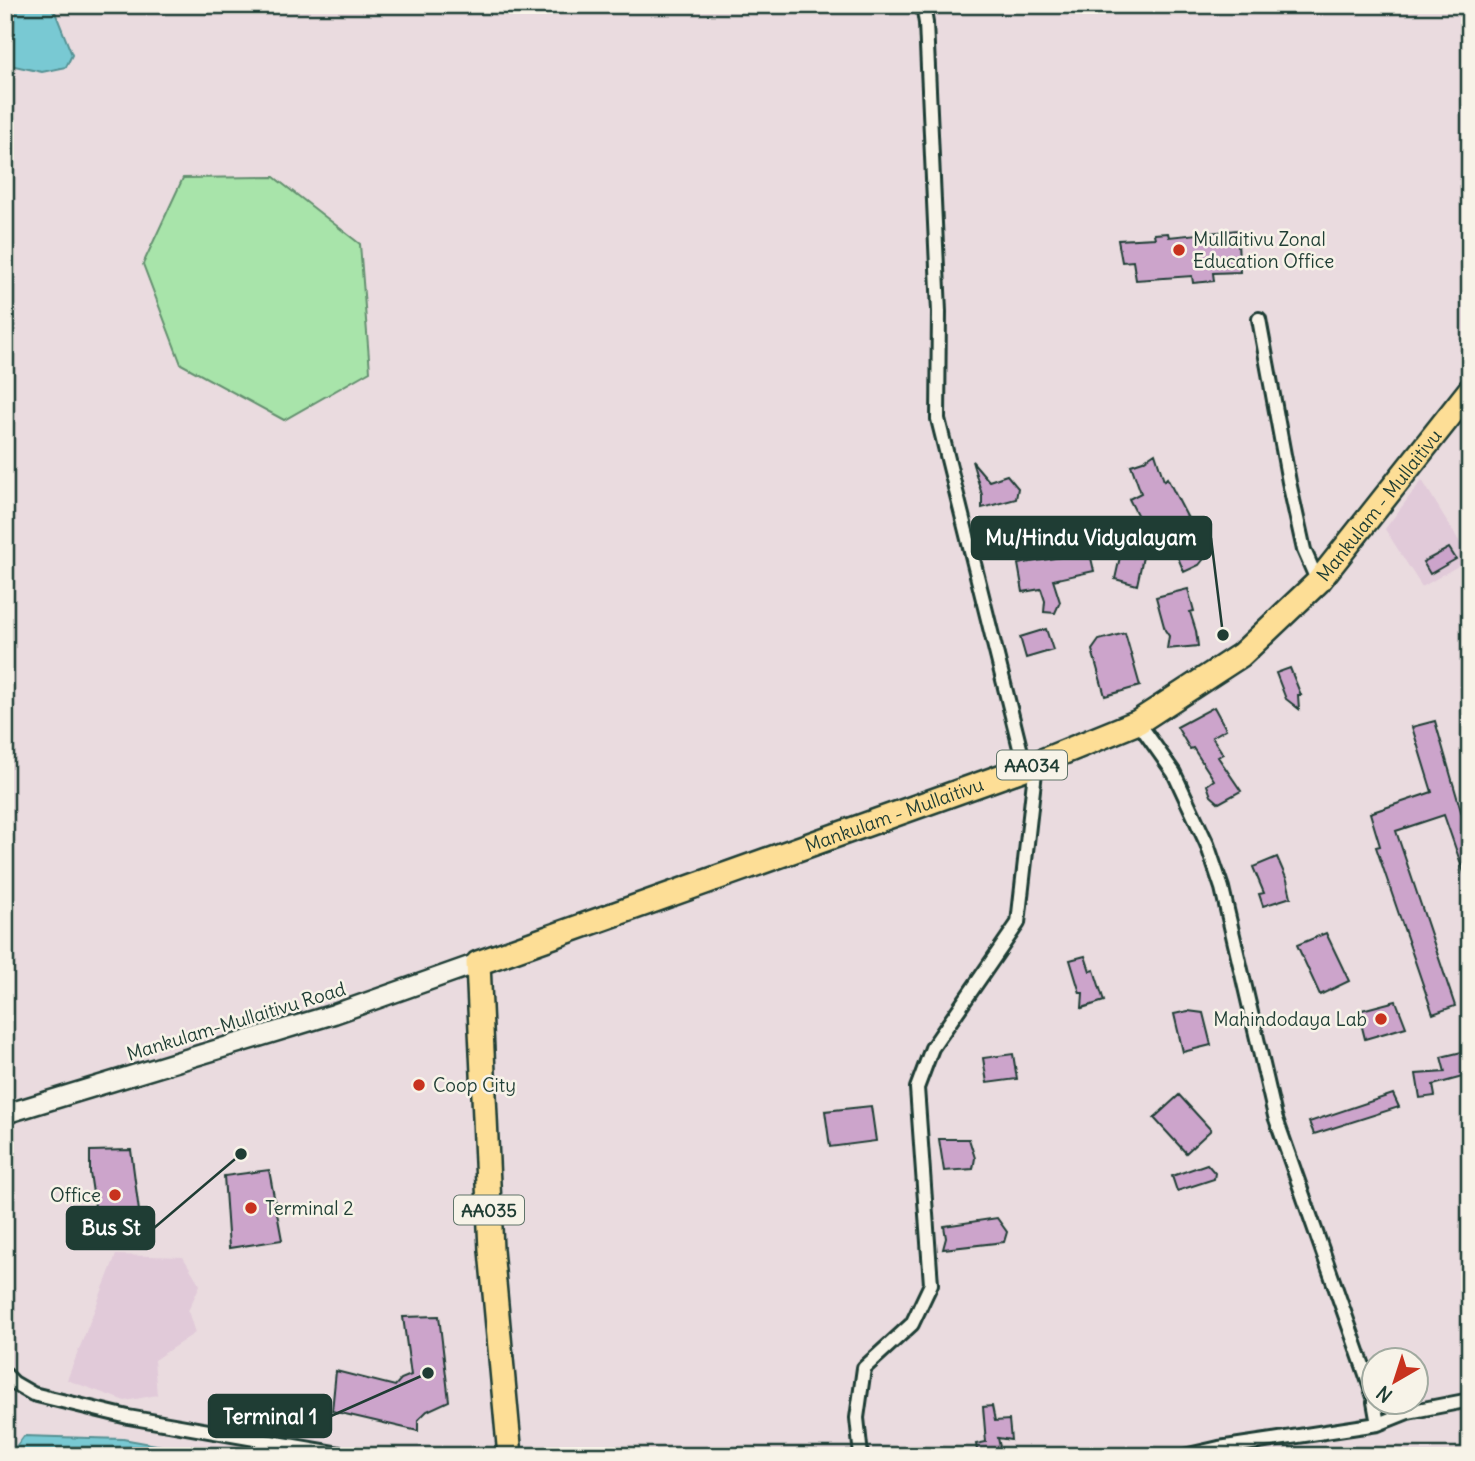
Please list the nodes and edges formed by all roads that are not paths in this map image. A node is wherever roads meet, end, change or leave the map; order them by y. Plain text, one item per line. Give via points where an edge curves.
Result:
1 (923, 5) edge
2 (1259, 319) dead end
3 (1470, 390) edge
4 (1318, 582) junction
5 (1138, 722) junction
6 (1031, 766) junction
7 (478, 963) junction
8 (5, 1114) edge
9 (1360, 1359) edge
10 (5, 1374) edge
11 (1470, 1399) edge
12 (1377, 1416) edge
13 (1378, 1424) junction
14 (1218, 1452) edge
15 (352, 1456) edge
16 (510, 1456) edge
17 (861, 1456) edge
18 (1184, 1456) edge

1 - 6 street via 939,312 938,419
2 - 4 street via 1302,539
3 - 4 highway, Mankulam - Mullaitivu / AA034
4 - 5 highway, Mankulam - Mullaitivu / AA034 via 1241,655
5 - 6 highway, Mankulam - Mullaitivu / AA034
5 - 9 street via 1174,772 1211,855 1275,1116
6 - 7 highway, Mankulam - Mullaitivu / AA034
6 - 17 street via 1018,923 932,1048 917,1088 932,1284 912,1324 864,1368 857,1418
7 - 8 street, Mankulam-Mullaitivu Road via 334,1014
7 - 16 highway, AA035 via 491,1250
10 - 15 street via 33,1394 100,1410
11 - 13 street via 1408,1412
12 - 13 street
13 - 14 street
14 - 18 street

